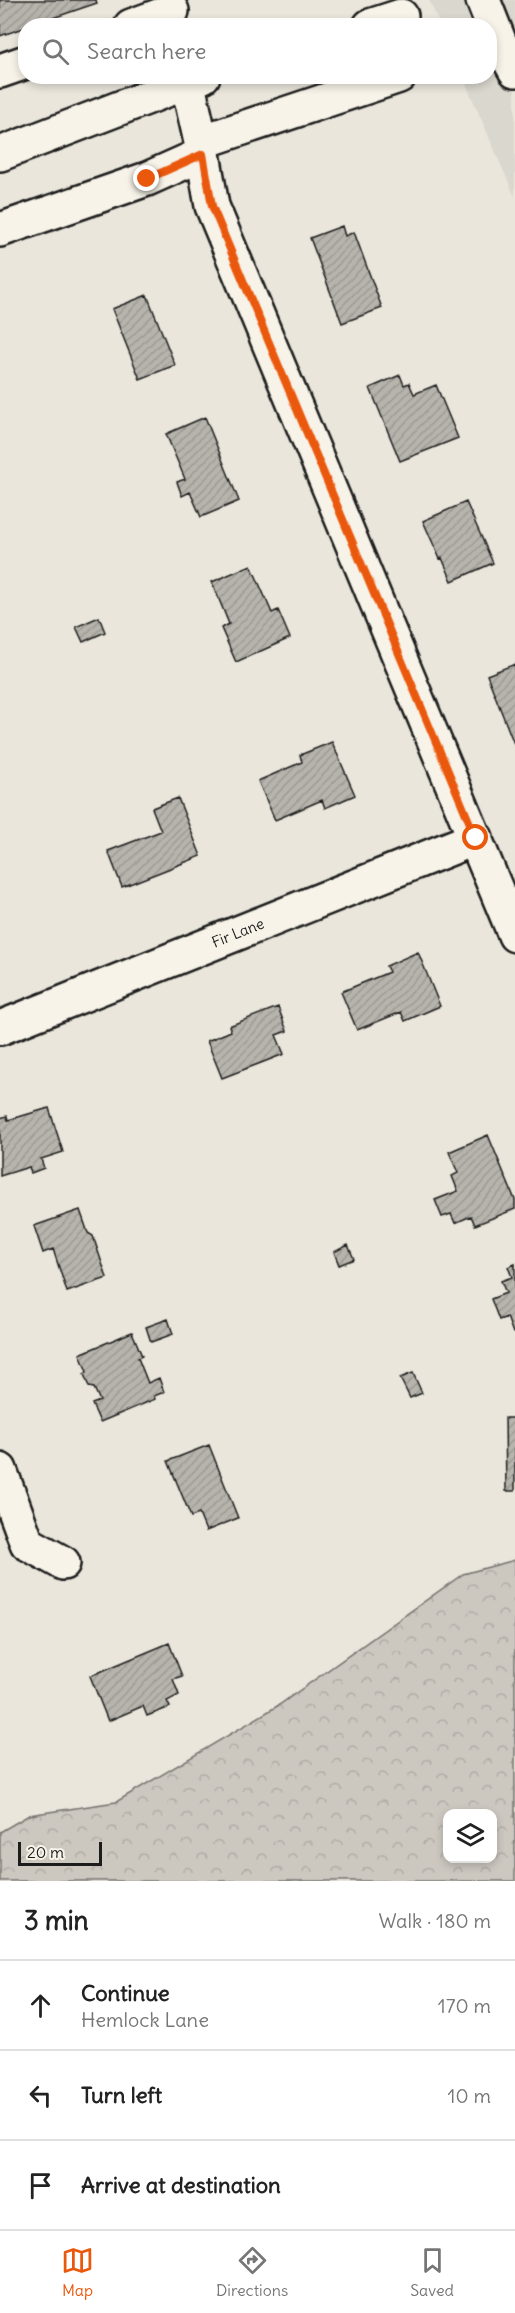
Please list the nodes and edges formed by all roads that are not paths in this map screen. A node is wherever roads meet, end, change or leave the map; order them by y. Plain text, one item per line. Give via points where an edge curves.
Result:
1 (483, 0) edge
2 (172, 12) edge
3 (401, 16) dead end
4 (154, 18) edge
5 (395, 18) edge
6 (489, 18) edge
7 (18, 65) edge
8 (0, 71) edge
9 (177, 84) edge
10 (193, 84) edge
11 (377, 84) edge
12 (202, 148) junction
13 (0, 154) edge
14 (0, 230) edge
15 (476, 838) junction
16 (515, 935) edge
17 (0, 1028) edge
18 (0, 1470) edge
19 (63, 1563) dead end

1 - 6 street
2 - 4 street
3 - 5 street
7 - 8 street
9 - 13 street
10 - 12 street
11 - 12 street
12 - 14 street via 147,179
12 - 15 street via 212,206
15 - 16 street
15 - 17 street, Fir Lane
18 - 19 street via 27,1543

